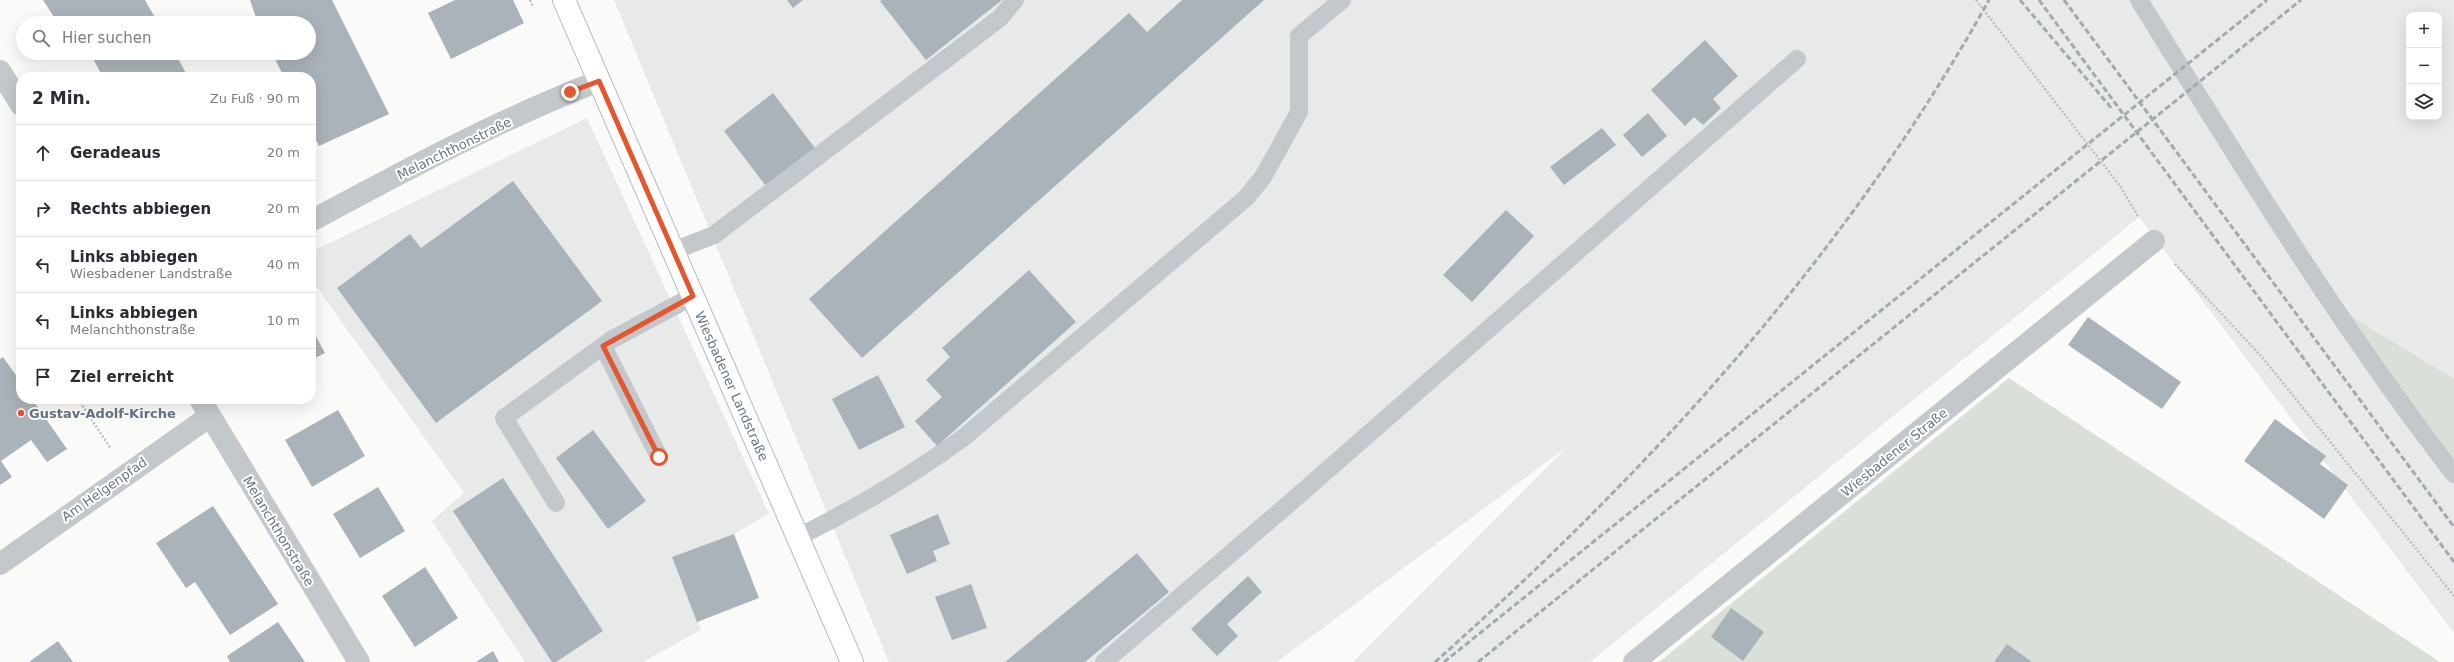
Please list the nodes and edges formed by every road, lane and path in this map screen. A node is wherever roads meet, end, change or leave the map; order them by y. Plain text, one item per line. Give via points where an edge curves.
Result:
1 (564, 0) edge
2 (1015, 0) edge
3 (1342, 0) edge
4 (1976, 0) edge
5 (2139, 0) edge
6 (1797, 59) dead end
7 (0, 71) edge
8 (599, 81) junction
9 (16, 97) edge
10 (2120, 186) dead end
11 (316, 218) edge
12 (2154, 241) joint
13 (673, 251) junction
14 (693, 296) junction
15 (603, 346) junction
16 (81, 404) edge
17 (205, 407) edge
18 (659, 457) dead end
19 (126, 472) junction
20 (2454, 474) edge
21 (556, 503) dead end
22 (798, 537) junction
23 (0, 564) edge
24 (2454, 596) edge
25 (359, 662) edge
26 (852, 662) edge
27 (1104, 662) edge
28 (1634, 662) edge

1 - 8 main road, Wiesbadener Landstraße
2 - 13 lane via 1000,18 714,235
3 - 22 lane via 1299,36 1299,112 1263,177 1246,198 964,438 840,515
4 - 10 path
5 - 20 lane via 2276,221 2426,438
6 - 27 lane
7 - 9 street
8 - 11 street, Melanchthonstraße via 466,141
8 - 13 main road, Wiesbadener Landstraße
12 - 24 path via 2262,357
12 - 28 street, Wiesbadener Straße
13 - 14 main road, Wiesbadener Landstraße
14 - 15 lane
14 - 22 main road, Wiesbadener Landstraße
15 - 18 lane
15 - 21 lane via 504,418
16 - 19 path
17 - 19 street, Am Helgenpfad
17 - 25 street, Melanchthonstraße
19 - 23 street, Am Helgenpfad
22 - 26 main road, Wiesbadener Landstraße

